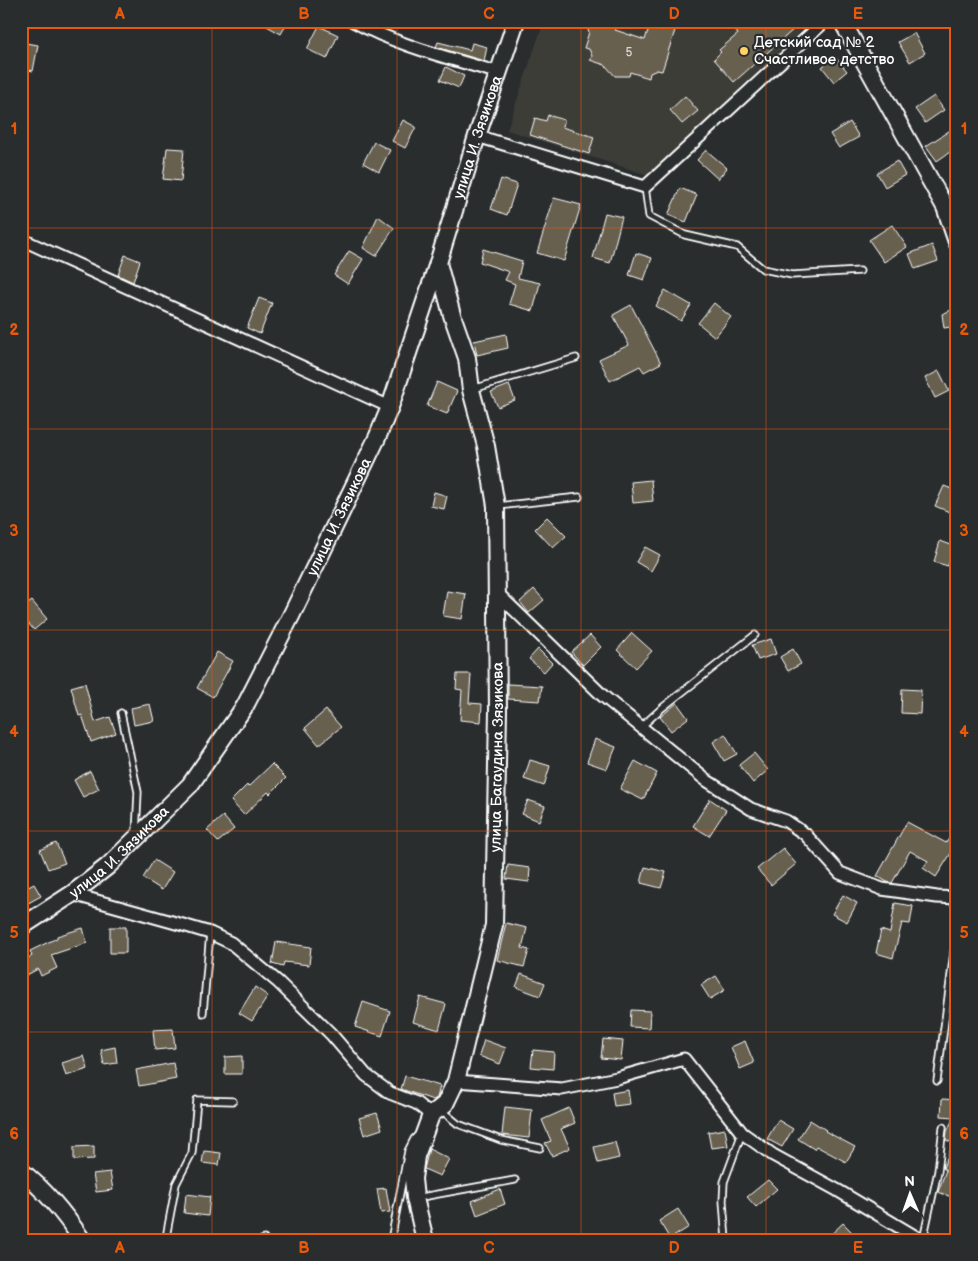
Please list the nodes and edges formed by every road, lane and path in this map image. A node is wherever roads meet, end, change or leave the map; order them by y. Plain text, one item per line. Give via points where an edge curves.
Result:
1 (353, 21) edge
2 (516, 21) edge
3 (825, 21) edge
4 (842, 21) edge
5 (498, 72) junction
6 (477, 136) junction
7 (645, 188) junction
8 (956, 234) edge
9 (21, 239) edge
10 (438, 263) junction
11 (860, 271) dead end
12 (576, 358) dead end
13 (471, 390) junction
14 (390, 407) junction
15 (579, 498) dead end
16 (496, 506) junction
17 (497, 592) junction
18 (755, 635) dead end
19 (121, 713) dead end
20 (641, 727) junction
21 (135, 839) junction
22 (72, 894) junction
23 (957, 898) edge
24 (21, 927) edge
25 (957, 929) edge
26 (210, 933) junction
27 (203, 1014) dead end
28 (937, 1080) dead end
29 (456, 1081) junction
30 (233, 1101) dead end
31 (432, 1117) junction
32 (943, 1127) dead end
33 (742, 1133) junction
34 (540, 1148) dead end
35 (21, 1171) edge
36 (515, 1180) dead end
37 (415, 1198) junction
38 (82, 1240) edge
39 (168, 1240) edge
40 (391, 1240) edge
41 (425, 1240) edge
42 (726, 1240) edge
43 (922, 1240) edge

1 - 5 street via 433,53
2 - 5 street, улица И. Зязикова
3 - 7 street
4 - 8 street via 945,207
5 - 6 street, улица И. Зязикова
6 - 7 street
6 - 10 street, улица И. Зязикова
7 - 11 lane via 649,216 685,235 737,247 763,269 792,275
9 - 14 street
10 - 13 street, улица Багаудина Зязикова via 467,358
10 - 14 street, улица И. Зязикова
12 - 13 lane
13 - 16 street, улица Багаудина Зязикова via 486,446
14 - 21 street, улица И. Зязикова via 245,706 190,785
15 - 16 lane
16 - 17 street, улица Багаудина Зязикова
17 - 20 street via 603,696
17 - 29 street, улица Багаудина Зязикова via 494,925
18 - 20 lane
19 - 21 lane via 138,792
20 - 23 street via 706,780 751,809 786,821 806,834 840,873 882,889
21 - 22 street, улица И. Зязикова via 108,866
22 - 24 street, улица И. Зязикова
22 - 26 street
25 - 28 lane
26 - 27 lane
26 - 31 street via 231,943 278,982 331,1034 366,1075 390,1093 416,1103
29 - 31 street, улица Багаудина Зязикова via 445,1104
29 - 33 street via 562,1090 684,1059
30 - 39 lane via 197,1100 192,1153 176,1184
31 - 34 lane via 501,1140
31 - 37 street, улица Багаудина Зязикова via 416,1156
31 - 40 lane via 408,1151
32 - 43 lane via 938,1171
33 - 42 lane via 724,1182
33 - 43 street via 773,1155
35 - 38 street via 70,1220
36 - 37 lane
37 - 41 street, улица Багаудина Зязикова

